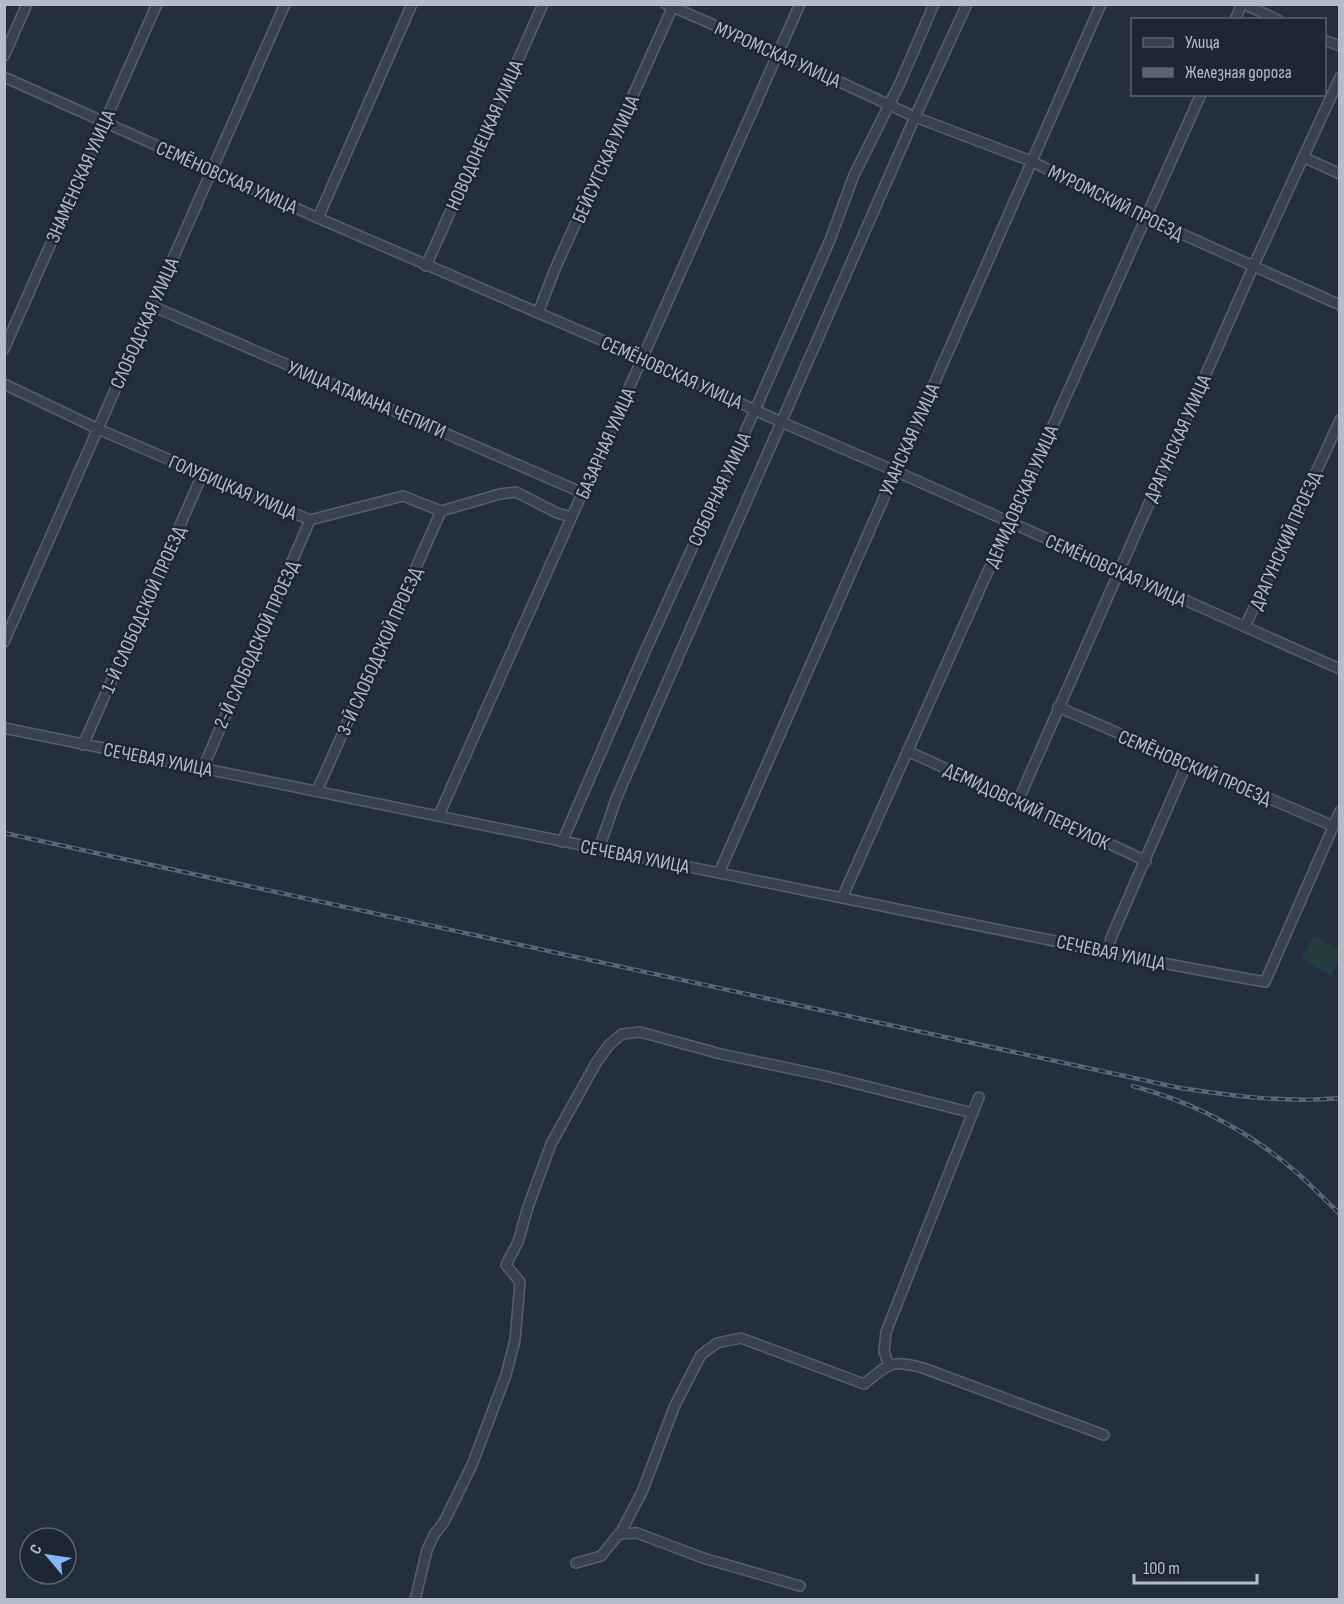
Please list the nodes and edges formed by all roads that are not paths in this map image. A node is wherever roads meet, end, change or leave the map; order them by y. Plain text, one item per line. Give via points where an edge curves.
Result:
1 (27, 4) edge
2 (157, 4) edge
3 (285, 4) edge
4 (412, 4) edge
5 (543, 4) edge
6 (800, 4) edge
7 (934, 4) edge
8 (967, 4) edge
9 (1101, 4) edge
10 (1243, 4) edge
11 (671, 6) edge
12 (1236, 18) edge
13 (1274, 18) edge
14 (778, 53) junction
15 (4, 56) edge
16 (4, 77) edge
17 (1340, 77) edge
18 (1199, 96) edge
19 (889, 105) junction
20 (915, 117) junction
21 (104, 122) junction
22 (1303, 157) junction
23 (1031, 161) junction
24 (213, 169) junction
25 (1340, 174) edge
26 (1144, 217) junction
27 (318, 218) junction
28 (426, 266) junction
29 (1253, 267) junction
30 (1340, 305) edge
31 (152, 306) junction
32 (538, 313) junction
33 (4, 349) edge
34 (643, 358) junction
35 (4, 384) edge
36 (755, 410) junction
37 (1340, 420) edge
38 (782, 422) junction
39 (98, 429) junction
40 (895, 471) junction
41 (203, 473) junction
42 (583, 493) junction
43 (441, 511) junction
44 (571, 517) junction
45 (310, 520) junction
46 (1009, 522) junction
47 (1119, 571) junction
48 (1245, 627) junction
49 (4, 642) edge
50 (1340, 669) edge
51 (1058, 707) junction
52 (4, 728) edge
53 (83, 745) junction
54 (907, 751) junction
55 (1187, 763) junction
56 (203, 768) junction
57 (317, 791) junction
58 (1018, 801) junction
59 (1340, 811) edge
60 (439, 815) junction
61 (1333, 826) junction
62 (562, 842) junction
63 (599, 849) junction
64 (1146, 861) junction
65 (719, 873) junction
66 (842, 898) junction
67 (1108, 953) junction
68 (979, 1097) dead end
69 (973, 1113) junction
70 (889, 1365) junction
71 (1104, 1436) dead end
72 (620, 1534) junction
73 (576, 1563) dead end
74 (800, 1586) dead end
75 (415, 1599) edge

1 - 15 street
2 - 21 street, ЗНАМЕНСКАЯ УЛИЦА
3 - 24 street, СЛОБОДСКАЯ УЛИЦА
4 - 27 street
5 - 28 street, НОВОДОНЕЦКАЯ УЛИЦА
6 - 14 street, БАЗАРНАЯ УЛИЦА
7 - 19 street, СОБОРНАЯ УЛИЦА
8 - 20 street
9 - 23 street, УЛАНСКАЯ УЛИЦА
10 - 12 street
10 - 13 street
11 - 14 street, МУРОМСКАЯ УЛИЦА
11 - 32 street, БЕЙСУГСКАЯ УЛИЦА
14 - 19 street, МУРОМСКАЯ УЛИЦА
14 - 34 street, БАЗАРНАЯ УЛИЦА
16 - 21 street, СЕМЁНОВСКАЯ УЛИЦА
17 - 22 street, ДРАГУНСКАЯ УЛИЦА
18 - 26 street, ДЕМИДОВСКАЯ УЛИЦА
19 - 20 street, МУРОМСКИЙ ПРОЕЗД
19 - 36 street, СОБОРНАЯ УЛИЦА via 854,175 830,240
20 - 23 street, МУРОМСКИЙ ПРОЕЗД
20 - 38 street
21 - 24 street, СЕМЁНОВСКАЯ УЛИЦА
21 - 33 street, ЗНАМЕНСКАЯ УЛИЦА
22 - 25 street
22 - 29 street, ДРАГУНСКАЯ УЛИЦА
23 - 26 street, МУРОМСКИЙ ПРОЕЗД
23 - 40 street, УЛАНСКАЯ УЛИЦА
24 - 27 street, СЕМЁНОВСКАЯ УЛИЦА
24 - 31 street, СЛОБОДСКАЯ УЛИЦА
26 - 29 street, МУРОМСКИЙ ПРОЕЗД
26 - 46 street, ДЕМИДОВСКАЯ УЛИЦА
27 - 28 street, СЕМЁНОВСКАЯ УЛИЦА
28 - 32 street, СЕМЁНОВСКАЯ УЛИЦА
29 - 30 street, МУРОМСКИЙ ПРОЕЗД
29 - 47 street, ДРАГУНСКАЯ УЛИЦА
31 - 39 street, СЛОБОДСКАЯ УЛИЦА
31 - 42 street, УЛИЦА АТАМАНА ЧЕПИГИ
32 - 34 street, СЕМЁНОВСКАЯ УЛИЦА
34 - 36 street, СЕМЁНОВСКАЯ УЛИЦА
34 - 42 street, БАЗАРНАЯ УЛИЦА
35 - 39 street, ГОЛУБИЦКАЯ УЛИЦА
36 - 38 street, СЕМЁНОВСКАЯ УЛИЦА
36 - 62 street, СОБОРНАЯ УЛИЦА
37 - 48 street, ДРАГУНСКИЙ ПРОЕЗД
38 - 40 street, СЕМЁНОВСКАЯ УЛИЦА
38 - 63 street via 616,799
39 - 41 street, ГОЛУБИЦКАЯ УЛИЦА
39 - 49 street, СЛОБОДСКАЯ УЛИЦА
40 - 46 street, СЕМЁНОВСКАЯ УЛИЦА
40 - 65 street, УЛАНСКАЯ УЛИЦА
41 - 45 street, ГОЛУБИЦКАЯ УЛИЦА
41 - 53 street, 1-Й СЛОБОДСКОЙ ПРОЕЗД
42 - 44 street, БАЗАРНАЯ УЛИЦА
43 - 44 street via 516,492
43 - 45 street, ГОЛУБИЦКАЯ УЛИЦА via 403,496
43 - 57 street, 3-Й СЛОБОДСКОЙ ПРОЕЗД
44 - 60 street, БАЗАРНАЯ УЛИЦА
45 - 56 street, 2-Й СЛОБОДСКОЙ ПРОЕЗД
46 - 47 street, СЕМЁНОВСКАЯ УЛИЦА
46 - 54 street, ДЕМИДОВСКАЯ УЛИЦА
47 - 48 street, СЕМЁНОВСКАЯ УЛИЦА
47 - 51 street, ДРАГУНСКАЯ УЛИЦА
48 - 50 street, СЕМЁНОВСКАЯ УЛИЦА
51 - 55 street, СЕМЁНОВСКИЙ ПРОЕЗД
51 - 58 street, ДРАГУНСКАЯ УЛИЦА
52 - 53 street, СЕЧЕВАЯ УЛИЦА
53 - 56 street, СЕЧЕВАЯ УЛИЦА
54 - 58 street, ДЕМИДОВСКИЙ ПЕРЕУЛОК
54 - 66 street, ДЕМИДОВСКАЯ УЛИЦА
55 - 61 street, СЕМЁНОВСКИЙ ПРОЕЗД
55 - 64 street
56 - 57 street, СЕЧЕВАЯ УЛИЦА
57 - 60 street, СЕЧЕВАЯ УЛИЦА
58 - 64 street, ДЕМИДОВСКИЙ ПЕРЕУЛОК
59 - 61 street
60 - 62 street, СЕЧЕВАЯ УЛИЦА
61 - 67 street, СЕЧЕВАЯ УЛИЦА via 1265,982
62 - 63 street, СЕЧЕВАЯ УЛИЦА
63 - 65 street, СЕЧЕВАЯ УЛИЦА
64 - 67 street
65 - 66 street, СЕЧЕВАЯ УЛИЦА
66 - 67 street, СЕЧЕВАЯ УЛИЦА
68 - 69 street
69 - 70 street via 886,1332 884,1352
69 - 75 street via 640,1032 622,1034 609,1045 551,1144 518,1242 506,1265 520,1282 515,1340 506,1375 471,1465 427,1550
70 - 71 street via 900,1361 923,1368
70 - 72 street via 864,1384 741,1338 717,1343 701,1355 675,1405
72 - 73 street via 601,1556
72 - 74 street via 637,1533 703,1558

